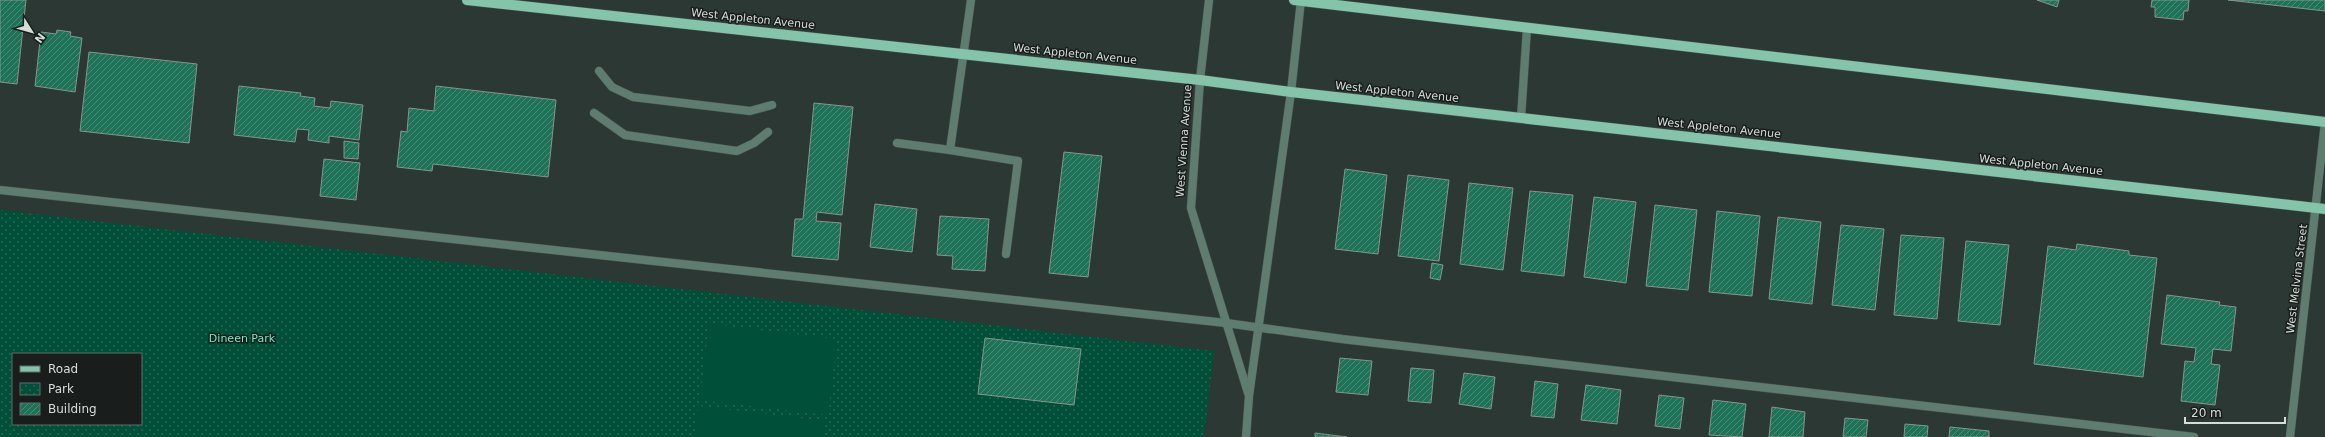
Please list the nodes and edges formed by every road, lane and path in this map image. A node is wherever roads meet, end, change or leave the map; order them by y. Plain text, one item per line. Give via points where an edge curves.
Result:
1 (467, 0) edge
2 (971, 0) edge
3 (1209, 0) edge
4 (1298, 0) edge
5 (1527, 28) junction
6 (965, 54) junction
7 (599, 71) dead end
8 (1200, 80) junction
9 (1291, 92) junction
10 (772, 105) dead end
11 (594, 113) dead end
12 (1521, 118) junction
13 (2325, 122) edge
14 (768, 132) dead end
15 (897, 143) dead end
16 (950, 150) junction
17 (0, 190) edge
18 (2321, 208) edge
19 (1006, 254) dead end
20 (1226, 323) junction
21 (1258, 326) junction
22 (1249, 396) junction
23 (1246, 437) edge
24 (2194, 437) edge
25 (2290, 437) edge

1 - 6 main road, West Appleton Avenue
2 - 6 street
3 - 8 street, West Vienna Avenue
4 - 5 main road
4 - 9 street, West Vienna Avenue
5 - 12 street
5 - 13 main road
6 - 8 main road, West Appleton Avenue
6 - 16 street
7 - 10 street via 612,87 633,97 750,111
8 - 9 main road, West Appleton Avenue
8 - 20 street, West Vienna Avenue via 1191,208
9 - 12 main road, West Appleton Avenue
9 - 21 street, West Vienna Avenue
11 - 14 street via 625,135 737,151 754,143
12 - 18 main road, West Appleton Avenue
13 - 18 street, West Melvina Street
15 - 16 street
16 - 19 street via 1018,161
17 - 20 street
18 - 25 street, West Melvina Street
20 - 21 street
20 - 22 street, West Vienna Avenue
21 - 22 street, West Vienna Avenue
21 - 24 street via 1357,340
22 - 23 street, West Vienna Avenue

